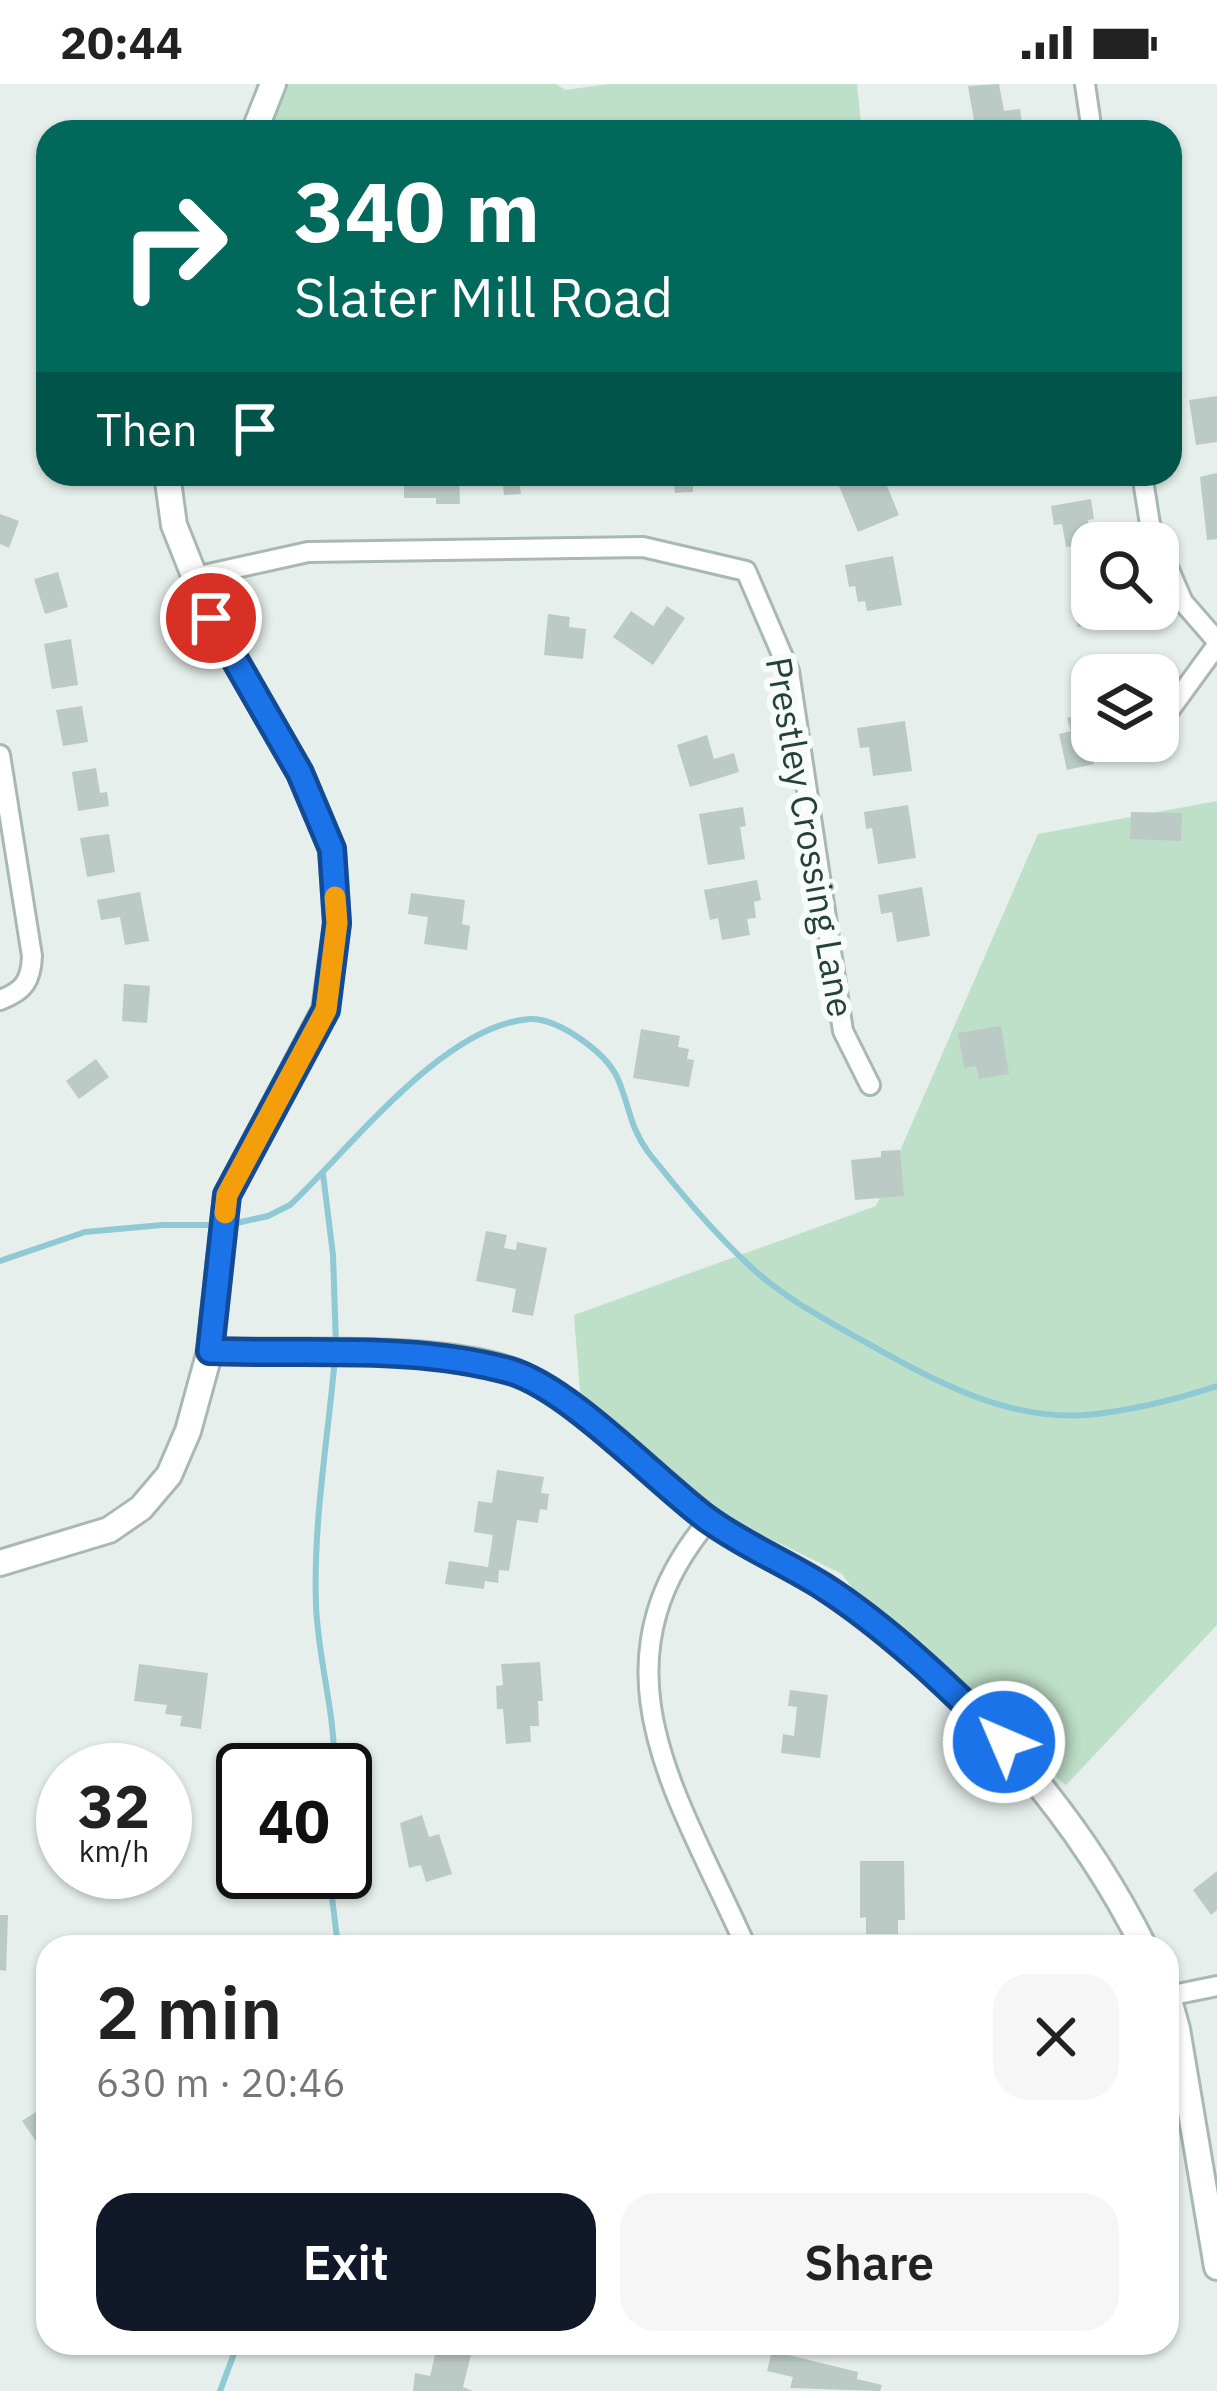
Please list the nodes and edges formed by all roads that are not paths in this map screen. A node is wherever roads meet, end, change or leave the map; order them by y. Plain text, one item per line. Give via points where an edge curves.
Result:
1 (273, 84) edge
2 (1085, 84) edge
3 (259, 120) edge
4 (1090, 120) edge
5 (169, 486) edge
6 (1144, 486) edge
7 (1150, 522) edge
8 (195, 577) junction
9 (1179, 593) edge
10 (1217, 643) edge
11 (1179, 696) edge
12 (0, 755) edge
13 (0, 1000) edge
14 (870, 1085) dead end
15 (210, 1351) junction
16 (709, 1520) junction
17 (0, 1563) edge
18 (741, 1935) edge
19 (1137, 1935) edge
20 (1217, 1986) edge
21 (1179, 1992) edge
22 (1179, 2055) edge
23 (1217, 2267) edge

1 - 3 street
2 - 4 street
5 - 8 street
6 - 7 street
8 - 14 street, Prestley Crossing Lane via 308,552 643,548 746,571 789,671 843,1031
8 - 15 street via 332,849 337,923 326,1010 227,1195
9 - 10 street
10 - 11 street
12 - 13 street via 32,956 31,979
15 - 16 street via 379,1354 515,1372
15 - 17 street via 170,1475 141,1508 109,1530
16 - 18 street via 663,1592 646,1680 661,1759
16 - 19 street via 828,1590 949,1687 1053,1801
20 - 21 street
22 - 23 street

